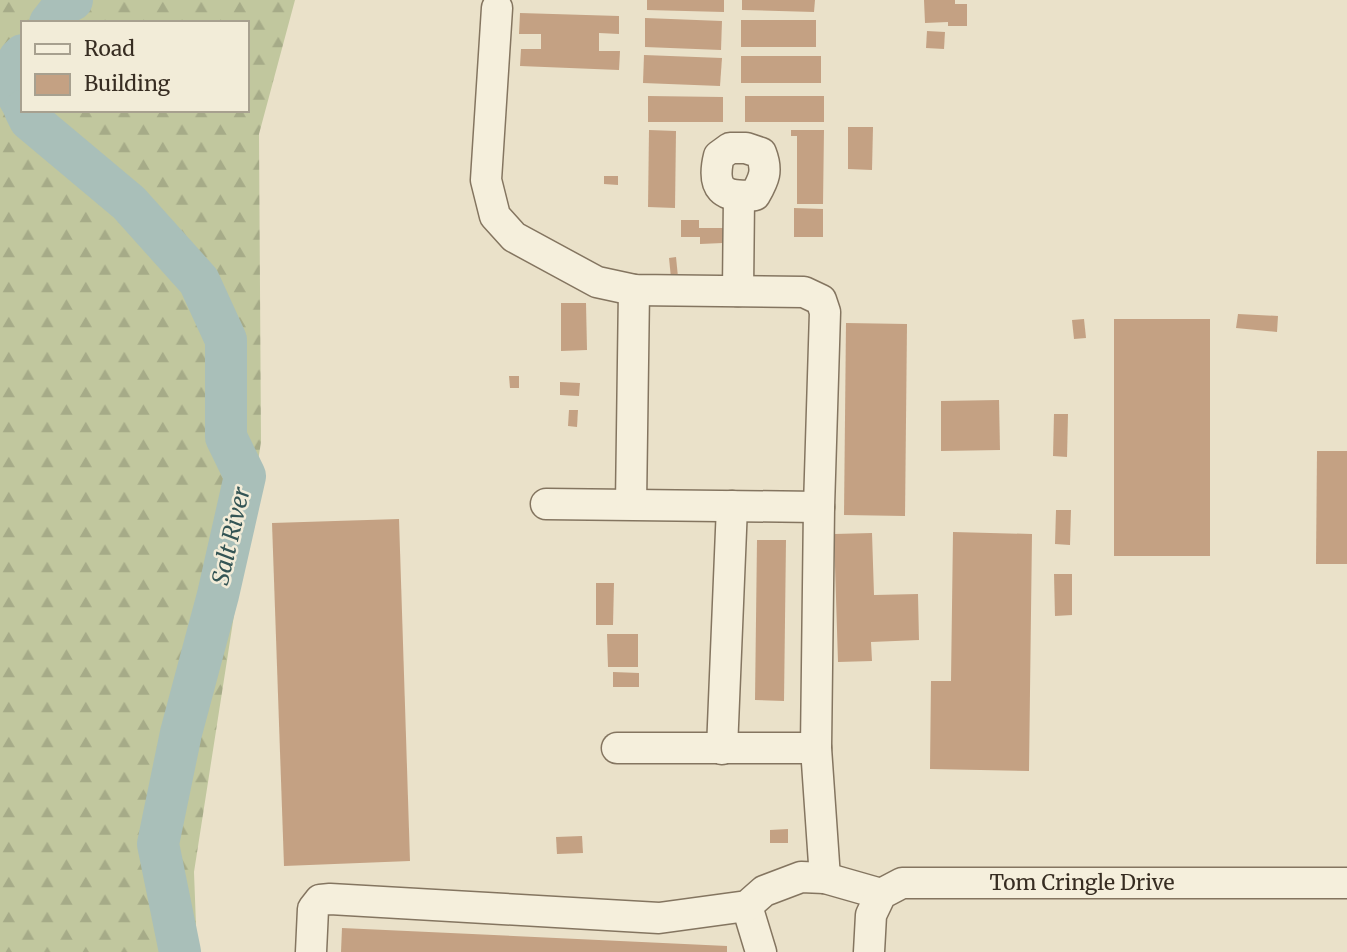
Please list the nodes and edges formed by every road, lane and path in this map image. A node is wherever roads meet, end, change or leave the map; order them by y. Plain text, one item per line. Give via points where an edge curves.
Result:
1 (497, 8) dead end
2 (739, 197) dead end
3 (634, 290) junction
4 (738, 291) junction
5 (546, 505) dead end
6 (631, 505) junction
7 (732, 506) junction
8 (819, 507) junction
9 (617, 748) dead end
10 (816, 748) junction
11 (722, 749) junction
12 (825, 878) junction
13 (1347, 883) edge
14 (881, 894) junction
15 (747, 906) junction
16 (311, 952) edge
17 (761, 952) edge
18 (869, 952) edge

1 - 3 street via 486,180 495,216 514,237 597,282
2 - 4 street
3 - 4 street
3 - 6 street
4 - 8 street via 804,292 821,300 825,312
5 - 6 street
6 - 7 street
7 - 8 street
7 - 11 street
8 - 10 street
9 - 11 street
10 - 11 street
10 - 12 street
12 - 14 street
12 - 15 street via 801,877 764,891
13 - 14 street, Tom Cringle Drive via 902,883
14 - 18 street via 871,915
15 - 16 street via 659,918 320,900 313,908
15 - 17 street

